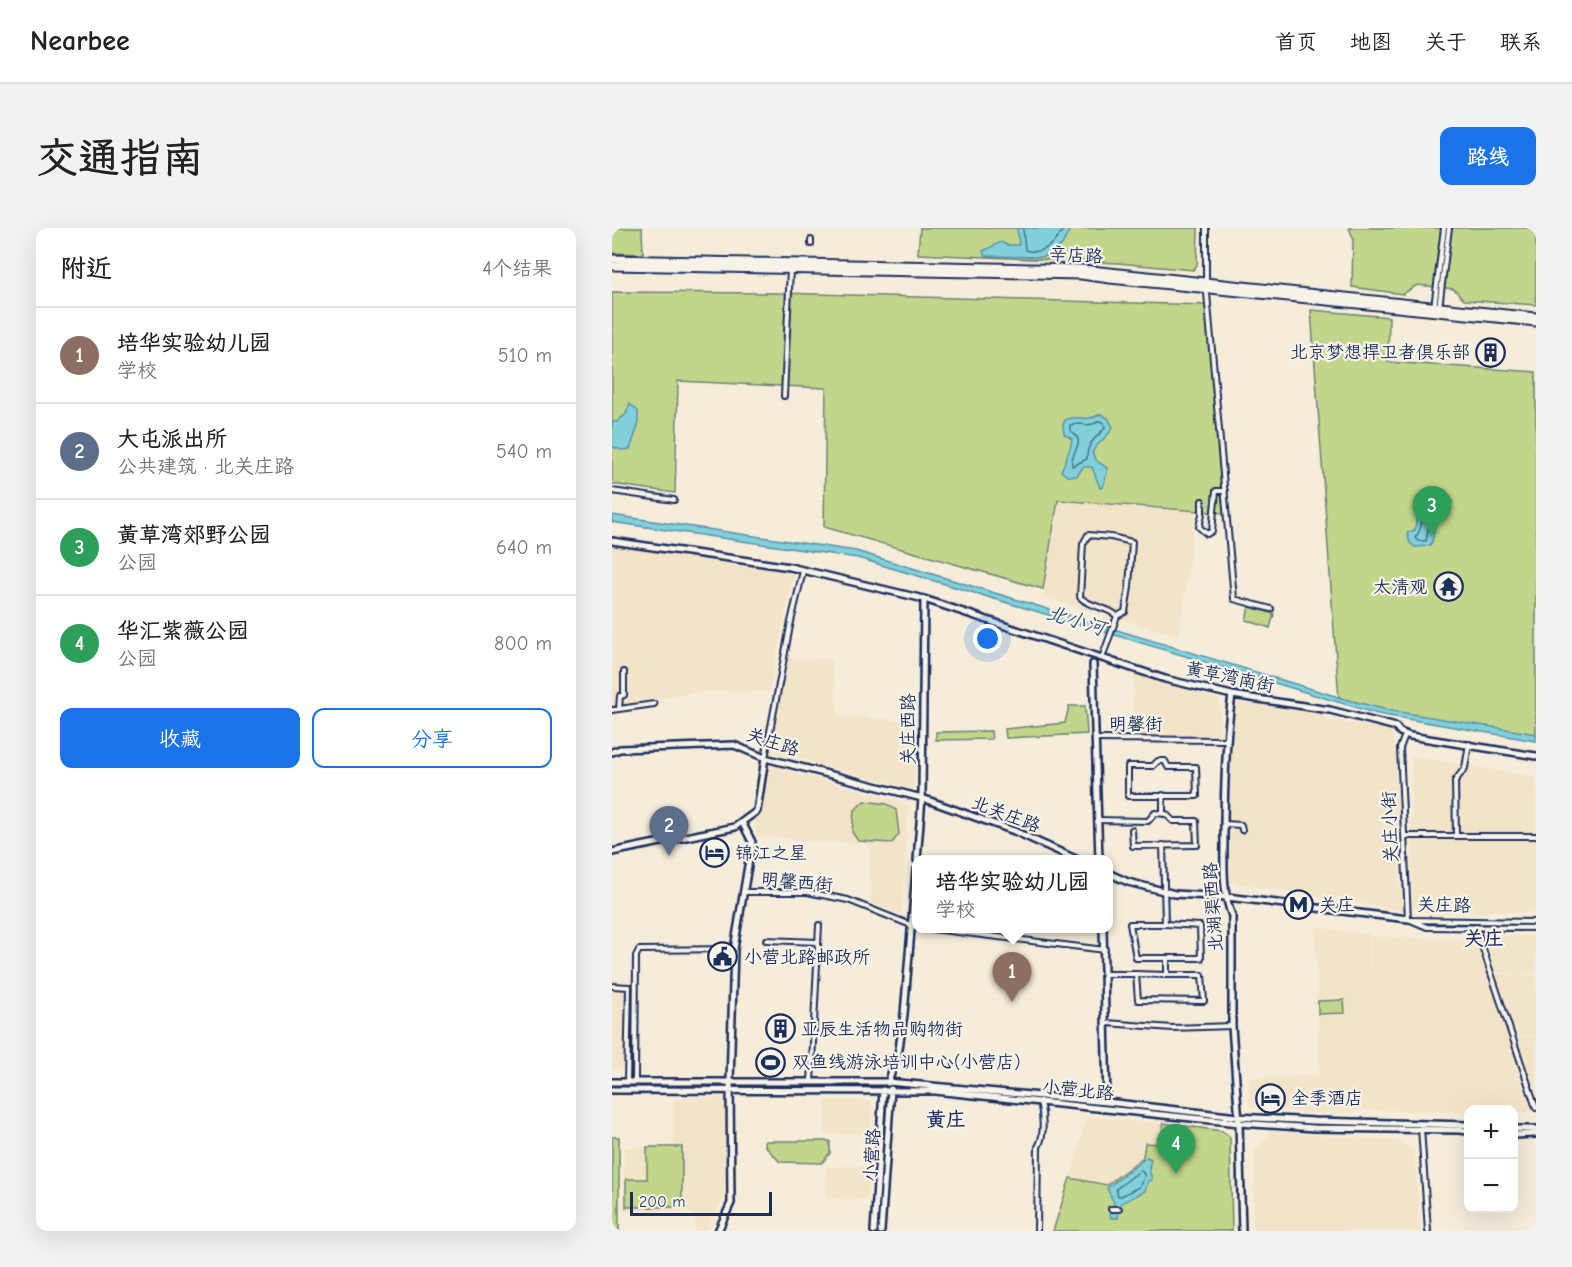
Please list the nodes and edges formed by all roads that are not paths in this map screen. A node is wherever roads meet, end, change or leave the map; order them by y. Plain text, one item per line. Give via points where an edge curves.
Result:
1 (1206, 228) edge
2 (1444, 228) edge
3 (1449, 228) edge
4 (612, 259) edge
5 (790, 265) junction
6 (612, 266) edge
7 (1207, 285) junction
8 (1436, 309) junction
9 (1536, 317) edge
10 (1536, 322) edge
11 (784, 396) dead end
12 (612, 491) edge
13 (1225, 491) junction
14 (674, 500) dead end
15 (1202, 501) dead end
16 (612, 541) edge
17 (803, 571) junction
18 (924, 599) junction
19 (1271, 609) dead end
20 (1117, 615) junction
21 (1102, 658) junction
22 (1093, 664) dead end
23 (624, 672) dead end
24 (1232, 695) junction
25 (654, 704) dead end
26 (620, 709) junction
27 (612, 710) edge
28 (1405, 735) junction
29 (1094, 739) junction
30 (1226, 740) junction
31 (1469, 744) junction
32 (612, 752) edge
33 (1536, 756) edge
34 (765, 758) junction
35 (1163, 795) junction
36 (922, 798) junction
37 (1163, 814) junction
38 (1097, 820) junction
39 (742, 822) junction
40 (1224, 824) junction
41 (1132, 830) dead end
42 (1242, 830) dead end
43 (1456, 835) junction
44 (1404, 836) junction
45 (1536, 836) edge
46 (1163, 845) junction
47 (612, 852) edge
48 (917, 855) edge
49 (1067, 855) edge
50 (1099, 855) edge
51 (1113, 875) edge
52 (1163, 891) junction
53 (743, 892) junction
54 (1227, 897) junction
55 (1408, 919) junction
56 (1536, 922) edge
57 (1165, 924) junction
58 (819, 925) dead end
59 (912, 925) edge
60 (1476, 928) junction
61 (1536, 928) edge
62 (913, 933) edge
63 (963, 933) edge
64 (1103, 933) edge
65 (766, 940) dead end
66 (818, 942) junction
67 (734, 949) junction
68 (1105, 951) junction
69 (1167, 958) junction
70 (1106, 974) junction
71 (1136, 975) junction
72 (1167, 975) junction
73 (612, 986) edge
74 (1107, 1023) junction
75 (1232, 1026) junction
76 (612, 1082) edge
77 (627, 1082) junction
78 (635, 1082) junction
79 (730, 1082) junction
80 (811, 1082) junction
81 (888, 1082) junction
82 (612, 1090) edge
83 (730, 1090) junction
84 (883, 1090) junction
85 (891, 1090) junction
86 (1040, 1101) junction
87 (1107, 1102) junction
88 (1536, 1108) edge
89 (1238, 1120) junction
90 (1464, 1125) edge
91 (1421, 1127) junction
92 (1518, 1129) edge
93 (1536, 1129) edge
94 (1464, 1131) edge
95 (1536, 1134) edge
96 (1518, 1135) edge
97 (1111, 1209) dead end
98 (1119, 1209) dead end
99 (718, 1231) edge
100 (874, 1231) edge
101 (881, 1231) edge
102 (1037, 1231) edge
103 (1242, 1231) edge
104 (1428, 1231) edge

1 - 7 street
2 - 8 street
3 - 8 street
4 - 5 main road, 辛店路
5 - 6 main road, 辛店路
5 - 7 main road, 辛店路 via 1081,269
5 - 11 street
7 - 8 main road, 辛店路
7 - 13 street
8 - 9 main road, 辛店路
8 - 10 main road, 辛店路
12 - 14 street
13 - 15 street via 1216,491 1212,531 1207,534 1199,527
13 - 19 street via 1234,599
16 - 17 street, 黄草湾南街
17 - 18 street, 黄草湾南街
17 - 34 street
18 - 21 street, 黄草湾南街
18 - 36 street, 关庄西路
20 - 20 street via 1085,603 1080,597 1083,544 1088,535 1132,542 1125,612
20 - 21 street
21 - 24 street, 黄草湾南街
22 - 29 street
23 - 26 street
24 - 28 street, 黄草湾南街 via 1330,710 1396,727
24 - 30 street, 北湖渠西路
25 - 26 street
26 - 27 street
28 - 31 street, 黄草湾南街
28 - 44 street, 关庄小街 via 1400,748
29 - 30 street, 明馨街
29 - 38 street, 明馨街
30 - 40 street, 北湖渠西路
31 - 33 street, 黄草湾南街
31 - 43 street via 1466,768 1455,781
32 - 34 street, 关庄路 via 734,745
34 - 36 street, 关庄路
34 - 39 street via 757,811
35 - 35 street via 1197,796 1196,767 1168,767 1165,761 1153,766 1128,766 1128,796
35 - 37 street
36 - 48 street, 关庄西路
36 - 49 street, 北关庄路
37 - 38 street via 1155,813 1148,821
37 - 46 street via 1173,821 1196,821 1197,845
38 - 50 street, 明馨街
39 - 47 street via 735,827
39 - 53 street via 752,842
40 - 42 street via 1241,825
40 - 54 street, 北湖渠西路
41 - 46 street via 1133,846
43 - 44 street
43 - 45 street
44 - 55 street, 关庄小街
46 - 52 street
51 - 52 street
52 - 54 street
52 - 57 street
53 - 59 street, 明馨西街 via 807,892 848,900
53 - 67 street
54 - 55 street
54 - 75 street, 北湖渠西路 via 1232,916
55 - 56 street, 关庄路
55 - 60 street, 关庄路 via 1427,927
57 - 69 street via 1130,924 1136,958
57 - 69 street via 1200,926 1201,958
58 - 66 street
60 - 61 street, 关庄路
60 - 88 street
62 - 81 street via 901,1037
63 - 68 street
64 - 68 street
65 - 66 street
66 - 80 street
67 - 78 street via 639,950
67 - 79 street
68 - 70 street
69 - 72 street
70 - 71 street
70 - 74 street
71 - 72 street
71 - 72 street via 1138,1000 1204,1001 1202,975
73 - 77 street via 629,987
74 - 75 street via 1172,1028
74 - 87 street
75 - 89 street, 北湖渠西路
76 - 77 street, 小营北路
77 - 78 street, 小营北路
78 - 79 street, 小营北路
79 - 80 street, 小营北路
79 - 83 street
80 - 81 street, 小营北路
81 - 84 street
81 - 85 street, 小营路
81 - 87 street, 小营北路
82 - 83 street, 小营北路
83 - 84 street, 小营北路
83 - 99 street via 731,1203
84 - 85 street, 小营北路
84 - 100 street, 小营路
85 - 86 street, 小营北路
85 - 101 street, 小营路
86 - 89 street, 小营北路
86 - 102 street
87 - 89 street, 小营北路
89 - 91 street, 小营北路
89 - 103 street, 北湖渠西路
90 - 91 street, 小营北路
91 - 94 street, 小营北路
91 - 104 street
92 - 93 street
95 - 96 street
97 - 98 street

